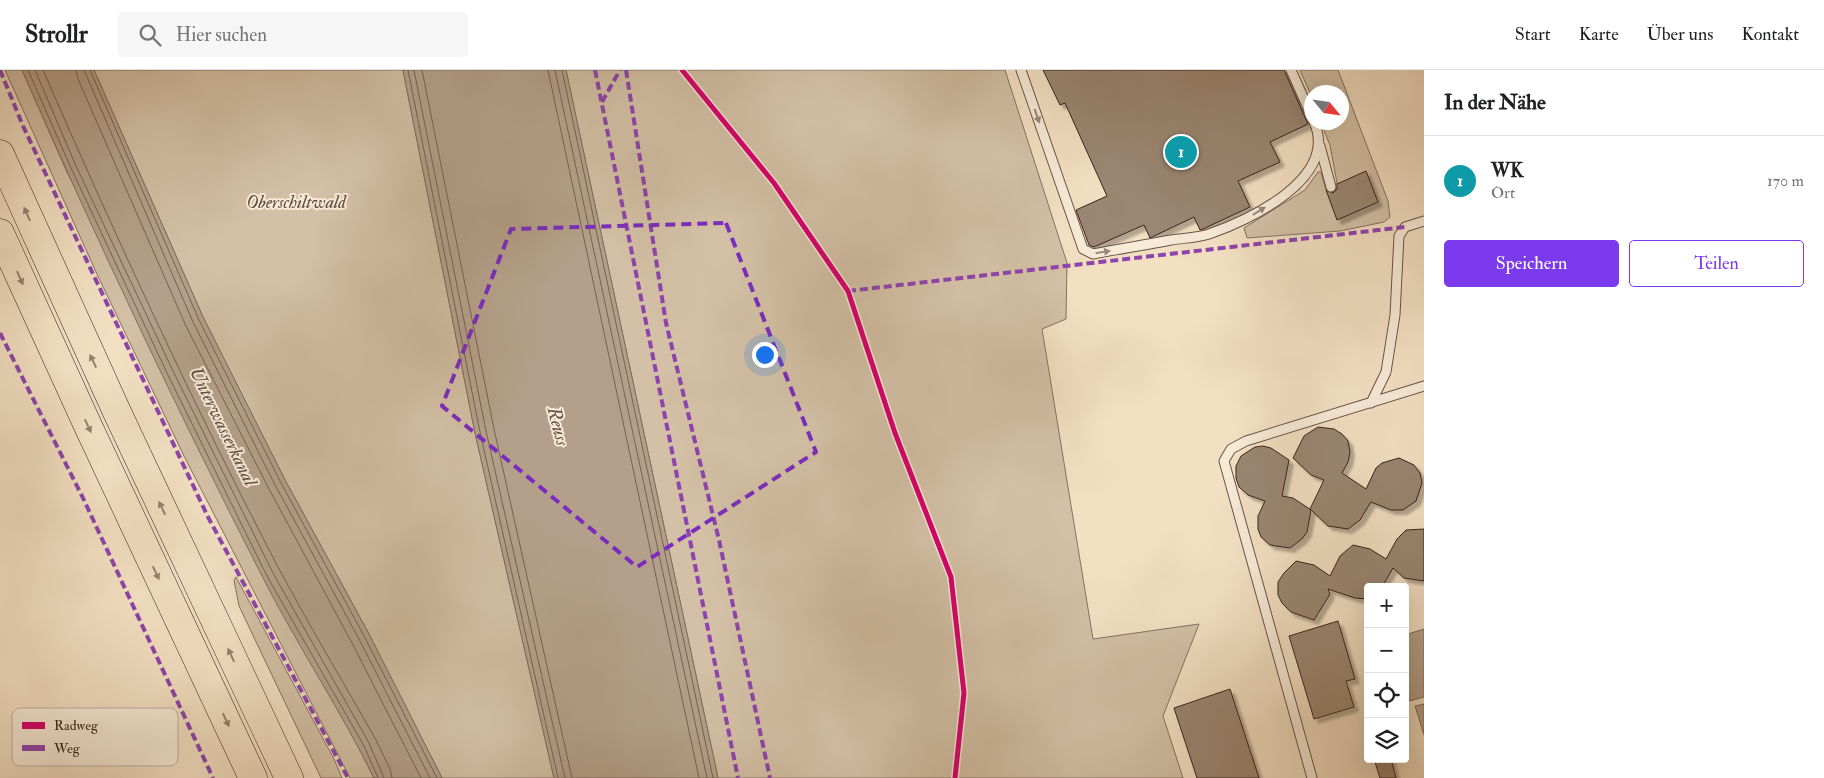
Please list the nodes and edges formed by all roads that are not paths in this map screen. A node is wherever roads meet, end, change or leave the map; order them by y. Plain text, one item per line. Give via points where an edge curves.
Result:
1 (1021, 70) edge
2 (1291, 70) edge
3 (1304, 99) edge
4 (1316, 130) edge
5 (1318, 141) junction
6 (0, 154) edge
7 (1332, 187) dead end
8 (1424, 221) edge
9 (0, 233) edge
10 (1424, 386) edge
11 (1371, 402) junction
12 (253, 778) edge
13 (289, 778) edge
14 (1312, 778) edge

1 -> 5 lane via 1083,249 1092,254 1208,234 1255,214 1298,185 1309,172
2 - 3 lane
4 - 5 lane
5 - 7 lane
13 -> 6 highway
8 - 11 lane via 1405,227 1399,236 1395,314 1386,372
9 -> 12 highway
10 - 11 lane
11 - 14 lane via 1246,441 1231,449 1224,461

